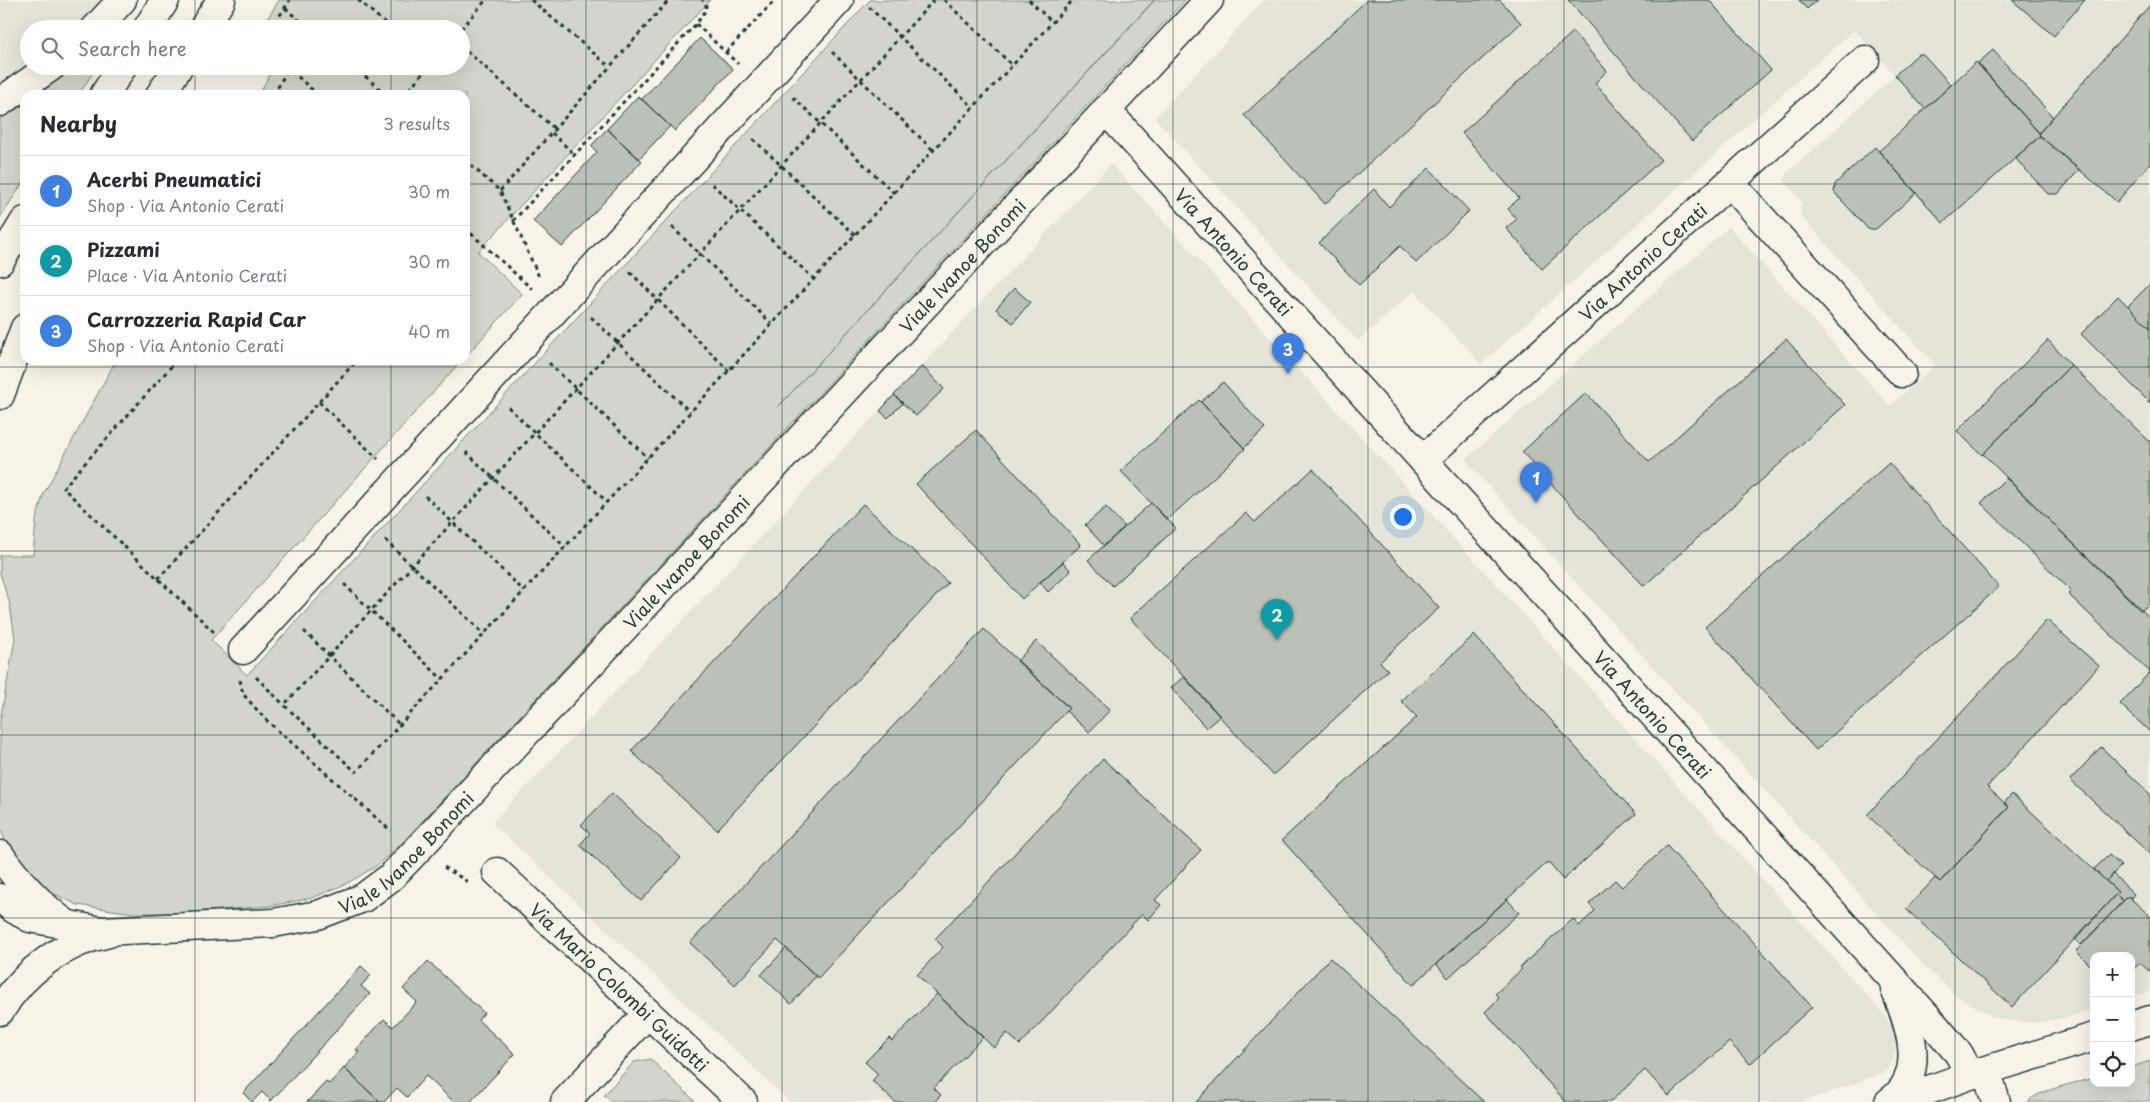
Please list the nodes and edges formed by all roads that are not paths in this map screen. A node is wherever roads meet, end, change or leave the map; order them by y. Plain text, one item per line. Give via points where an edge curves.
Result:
1 (122, 0) edge
2 (165, 0) edge
3 (221, 0) edge
4 (839, 0) edge
5 (1209, 0) edge
6 (104, 20) edge
7 (153, 20) edge
8 (209, 20) edge
9 (1865, 60) dead end
10 (39, 75) edge
11 (117, 75) edge
12 (173, 75) edge
13 (107, 90) edge
14 (163, 90) edge
15 (0, 102) edge
16 (1106, 110) junction
17 (1730, 183) junction
18 (20, 229) edge
19 (0, 262) edge
20 (20, 341) edge
21 (1902, 373) dead end
22 (0, 395) edge
23 (1423, 460) junction
24 (236, 652) road end
25 (0, 855) edge
26 (497, 872) road end
27 (0, 898) edge
28 (68, 924) junction
29 (118, 931) junction
30 (1883, 968) junction
31 (0, 1011) edge
32 (648, 1013) junction
33 (2150, 1020) edge
34 (2135, 1025) edge
35 (2090, 1038) edge
36 (1978, 1073) junction
37 (566, 1102) edge
38 (743, 1102) edge
39 (1889, 1102) edge
40 (1896, 1102) edge
41 (1996, 1102) edge

1 - 6 main road
2 - 7 main road
3 - 8 main road
4 - 24 main road via 322,563
5 - 16 main road, Viale Ivanoe Bonomi
9 - 17 main road, Via Antonio Cerati
10 - 15 main road
11 - 13 main road
12 - 14 main road
16 - 23 main road, Via Antonio Cerati
16 - 29 main road, Viale Ivanoe Bonomi via 379,887 356,901 296,920
17 - 21 main road
17 - 23 main road, Via Antonio Cerati
18 - 19 main road
20 - 22 main road
23 - 30 main road, Via Antonio Cerati
25 - 28 main road, Viale Ivanoe Bonomi via 18,880 55,916
26 - 32 main road, Via Mario Colombi Guidotti
27 - 28 main road, Viale Ivanoe Bonomi via 30,918
28 - 29 main road, Viale Ivanoe Bonomi via 89,930
29 - 31 main road via 79,944 39,966 21,981
30 - 36 main road, Via Antonio Cerati
30 - 39 main road, Via Antonio Cerati via 1892,983 1912,1039 1913,1056 1911,1072 1904,1087
32 - 37 main road
32 - 38 main road, Via Mario Colombi Guidotti
33 - 34 main road
35 - 36 main road
36 - 40 main road
36 - 41 main road, Via Antonio Cerati

